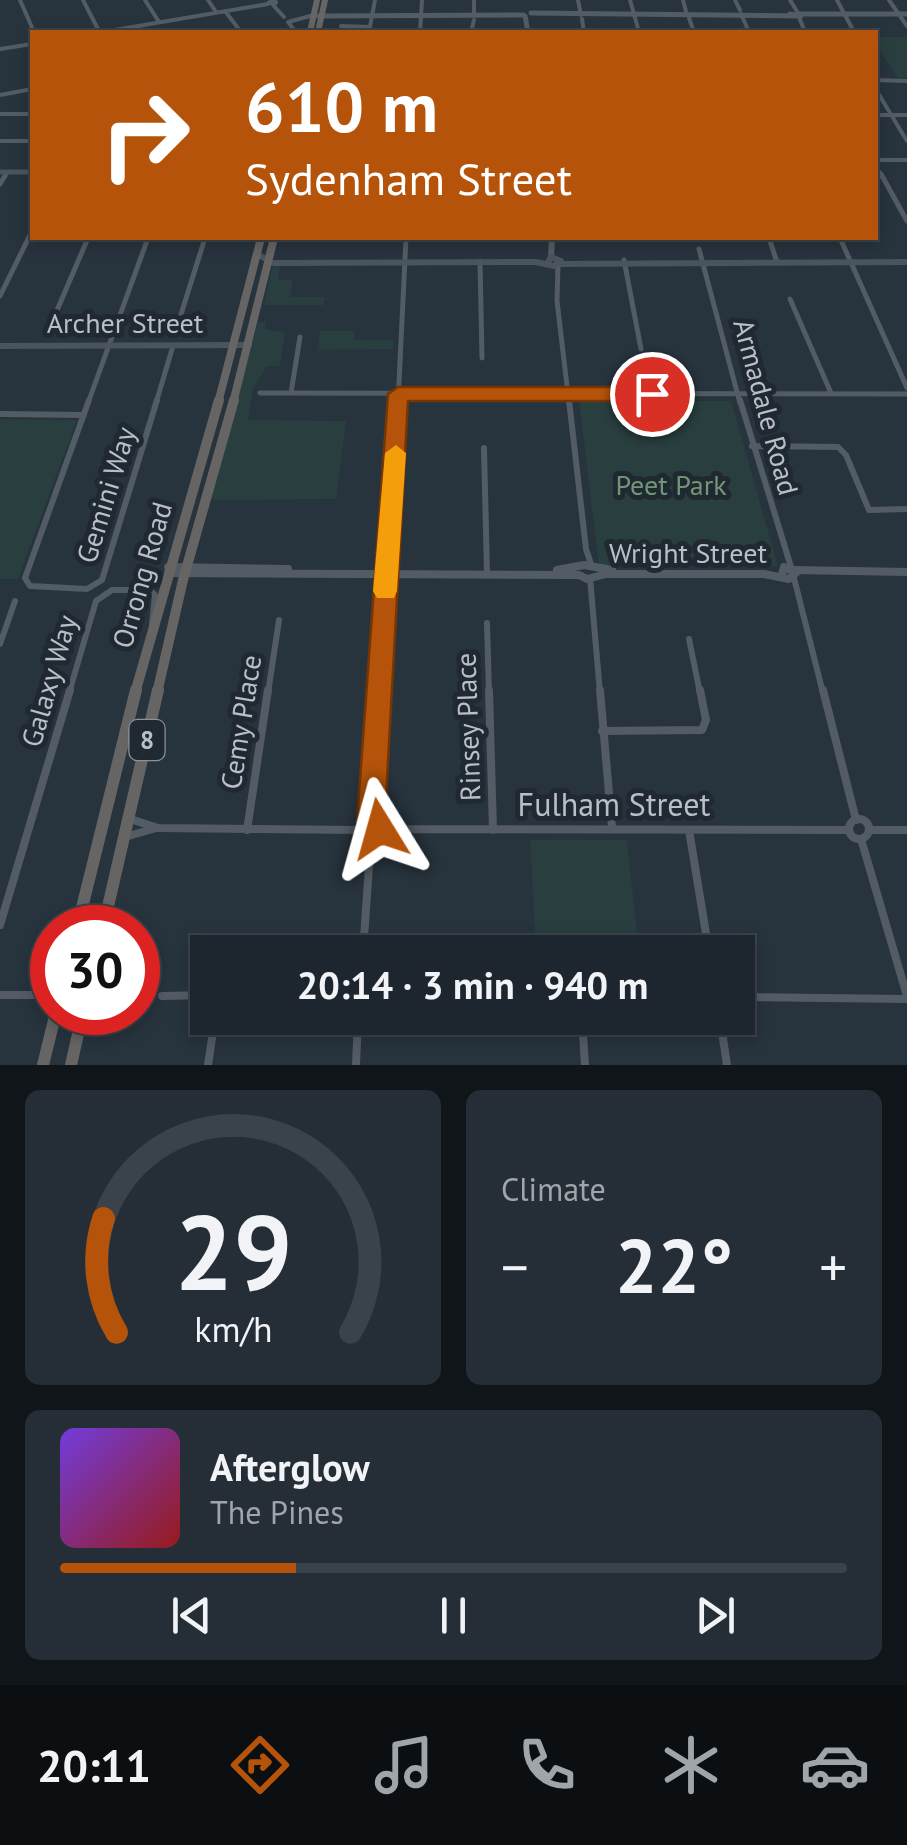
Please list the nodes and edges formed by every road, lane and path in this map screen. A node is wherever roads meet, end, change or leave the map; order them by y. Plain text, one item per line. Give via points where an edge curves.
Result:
1 (20, 0) edge
2 (83, 0) edge
3 (145, 0) edge
4 (208, 0) edge
5 (375, 0) edge
6 (422, 0) edge
7 (474, 0) edge
8 (578, 0) edge
9 (630, 0) edge
10 (682, 0) edge
11 (735, 0) edge
12 (788, 0) edge
13 (837, 0) edge
14 (888, 0) edge
15 (273, 2) edge
16 (322, 2) edge
17 (225, 11) junction
18 (216, 12) junction
19 (331, 13) junction
20 (740, 13) junction
21 (373, 14) junction
22 (422, 14) junction
23 (527, 14) junction
24 (634, 14) junction
25 (899, 14) junction
26 (907, 14) edge
27 (796, 15) junction
28 (844, 15) junction
29 (474, 16) junction
30 (581, 16) junction
31 (688, 16) junction
32 (284, 18) dead end
33 (302, 19) joint
34 (315, 20) edge
35 (159, 22) junction
36 (341, 26) dead end
37 (907, 26) edge
38 (33, 30) edge
39 (99, 30) edge
40 (112, 30) edge
41 (239, 30) edge
42 (294, 30) edge
43 (370, 30) edge
44 (420, 30) edge
45 (471, 30) edge
46 (530, 30) edge
47 (584, 30) edge
48 (638, 30) edge
49 (693, 30) edge
50 (747, 30) edge
51 (804, 30) edge
52 (853, 30) edge
53 (30, 44) edge
54 (0, 49) edge
55 (878, 80) edge
56 (907, 81) edge
57 (30, 89) edge
58 (878, 93) edge
59 (0, 95) edge
60 (0, 114) edge
61 (30, 114) edge
62 (878, 115) edge
63 (891, 115) junction
64 (907, 115) edge
65 (907, 140) edge
66 (0, 141) edge
67 (30, 142) edge
68 (907, 160) edge
69 (878, 162) edge
70 (4, 172) edge
71 (30, 172) edge
72 (878, 175) edge
73 (0, 184) edge
74 (907, 222) edge
75 (30, 236) edge
76 (87, 240) edge
77 (147, 240) edge
78 (204, 240) edge
79 (260, 240) edge
80 (273, 240) edge
81 (406, 240) edge
82 (552, 240) edge
83 (697, 240) edge
84 (770, 240) edge
85 (841, 240) edge
86 (257, 254) junction
87 (268, 261) junction
88 (404, 261) junction
89 (554, 261) junction
90 (624, 261) junction
91 (776, 261) junction
92 (850, 261) junction
93 (907, 261) edge
94 (480, 262) junction
95 (703, 263) junction
96 (253, 270) junction
97 (0, 296) edge
98 (790, 299) dead end
99 (52, 322) dead end
100 (178, 327) dead end
101 (300, 336) dead end
102 (0, 347) edge
103 (108, 347) junction
104 (234, 347) junction
105 (249, 347) junction
106 (173, 348) junction
107 (641, 349) dead end
108 (482, 358) dead end
109 (907, 391) edge
110 (260, 393) dead end
111 (291, 393) junction
112 (398, 394) junction
113 (567, 394) junction
114 (740, 394) junction
115 (830, 394) junction
116 (0, 414) edge
117 (84, 414) junction
118 (752, 446) junction
119 (484, 448) dead end
120 (907, 509) edge
121 (168, 570) junction
122 (186, 571) junction
123 (386, 571) junction
124 (487, 572) junction
125 (586, 572) junction
126 (788, 573) junction
127 (907, 574) edge
128 (16, 601) dead end
129 (279, 620) dead end
130 (488, 624) dead end
131 (152, 626) junction
132 (689, 639) dead end
133 (0, 644) edge
134 (602, 731) junction
135 (128, 818) junction
136 (856, 820) junction
137 (371, 821) junction
138 (158, 828) junction
139 (612, 828) junction
140 (380, 829) junction
141 (247, 830) junction
142 (362, 830) junction
143 (493, 830) junction
144 (689, 830) junction
145 (850, 830) junction
146 (870, 830) junction
147 (907, 830) edge
148 (124, 837) junction
149 (371, 838) junction
150 (861, 839) junction
151 (83, 905) edge
152 (108, 905) edge
153 (0, 926) edge
154 (364, 935) edge
155 (706, 935) edge
156 (0, 995) edge
157 (30, 995) edge
158 (190, 995) edge
159 (162, 996) dead end
160 (755, 997) edge
161 (907, 997) edge
162 (50, 1035) edge
163 (78, 1035) edge
164 (212, 1035) edge
165 (357, 1035) edge
166 (583, 1035) edge
167 (723, 1035) edge
168 (43, 1065) edge
169 (71, 1065) edge
170 (208, 1065) edge
171 (356, 1065) edge
172 (585, 1065) edge
173 (728, 1065) edge

1 - 38 street
2 - 39 street
3 - 35 street
4 - 18 street
5 - 21 street
6 - 22 street
7 - 29 street
8 - 30 street
9 - 24 street
10 - 31 street
11 - 20 street
12 - 27 street
13 - 28 street
14 - 25 street
15 - 17 street
15 - 32 street
16 - 19 highway
16 - 34 highway
17 - 18 street
17 - 41 street
18 - 35 street
19 - 21 street
19 - 34 street
20 - 27 street
20 - 31 street
20 - 50 street
21 - 22 street
21 - 34 street
21 - 43 street
22 - 29 street
22 - 44 street
23 - 29 street
23 - 30 street
23 - 46 street
24 - 30 street
24 - 31 street
24 - 48 street
25 - 26 street
25 - 28 street
25 - 37 street
27 - 28 street
27 - 51 street
28 - 52 street
29 - 45 street
30 - 47 street
31 - 49 street
33 - 34 highway
33 - 42 street via 288,22
35 - 40 street
36 - 43 street
53 - 54 street
55 - 56 street
57 - 59 street
58 - 63 street
60 - 61 street
62 - 63 street
63 - 64 street
63 - 65 street
66 - 67 street
68 - 69 street
70 - 71 main road
70 - 73 street
72 - 74 street
75 - 97 street
76 - 99 street
77 - 103 street
78 - 100 street
79 - 86 highway, Orrong Road / 8
80 - 87 highway, Orrong Road / 8
81 - 88 street
82 - 89 street
83 - 95 street, Armadale Road
84 - 91 street
85 - 92 street
86 - 87 main road
86 - 96 highway, Orrong Road / 8
87 - 88 main road
87 - 96 main road
87 - 105 highway, Orrong Road / 8
88 - 94 main road
88 - 112 street
89 - 90 main road
89 - 94 main road
89 - 113 street
90 - 95 main road
90 - 107 street
91 - 92 main road
91 - 95 main road
92 - 93 main road
92 - 109 street
94 - 108 street
95 - 114 street, Armadale Road
96 - 104 highway, Orrong Road / 8
98 - 115 street
101 - 111 street
102 - 103 main road, Archer Street
103 - 106 main road, Archer Street
103 - 117 street
104 - 105 main road, Archer Street
104 - 106 main road, Archer Street
104 - 121 highway, Orrong Road / 8
105 - 122 highway, Orrong Road / 8
106 - 117 street, Gemini Way via 102,580 87,589 34,588 25,578
109 - 115 street
110 - 111 street
111 - 112 street
112 - 113 street
112 - 123 street
113 - 114 street
113 - 125 street
114 - 115 street
114 - 118 street, Armadale Road
116 - 117 street
118 - 120 street via 838,448 869,510
118 - 126 street, Armadale Road
119 - 124 street
121 - 122 street, Wright Street
121 - 131 highway, Orrong Road / 8
122 - 123 street, Wright Street
122 - 135 highway, Orrong Road / 8
123 - 124 street, Wright Street
123 - 137 street
124 - 125 street, Wright Street
125 - 126 street, Wright Street
125 - 134 street
126 - 127 street, Wright Street
126 - 136 street
128 - 133 street
129 - 141 street, Cemy Place
130 - 143 street, Rinsey Place
131 - 151 highway, Orrong Road / 8
131 - 153 street, Galaxy Way via 150,590 112,590 96,601
132 - 134 street via 706,720 702,730
134 - 139 street
135 - 138 street
135 - 148 highway, Orrong Road / 8
136 - 145 street
136 - 146 street
137 - 140 street
137 - 142 street
138 - 141 street
138 - 148 street
139 - 143 street, Fulham Street
139 - 144 street, Fulham Street
140 - 143 street, Fulham Street
140 - 149 street
141 - 142 street
142 - 149 street
144 - 145 street, Fulham Street
144 - 155 street
145 - 150 street
146 - 147 street
146 - 150 street
148 - 152 highway, Orrong Road / 8
149 - 154 street
150 - 161 street
156 - 157 street
158 - 159 street
160 - 161 street
162 - 168 highway
163 - 169 highway
164 - 170 street
165 - 171 street
166 - 172 street
167 - 173 street

